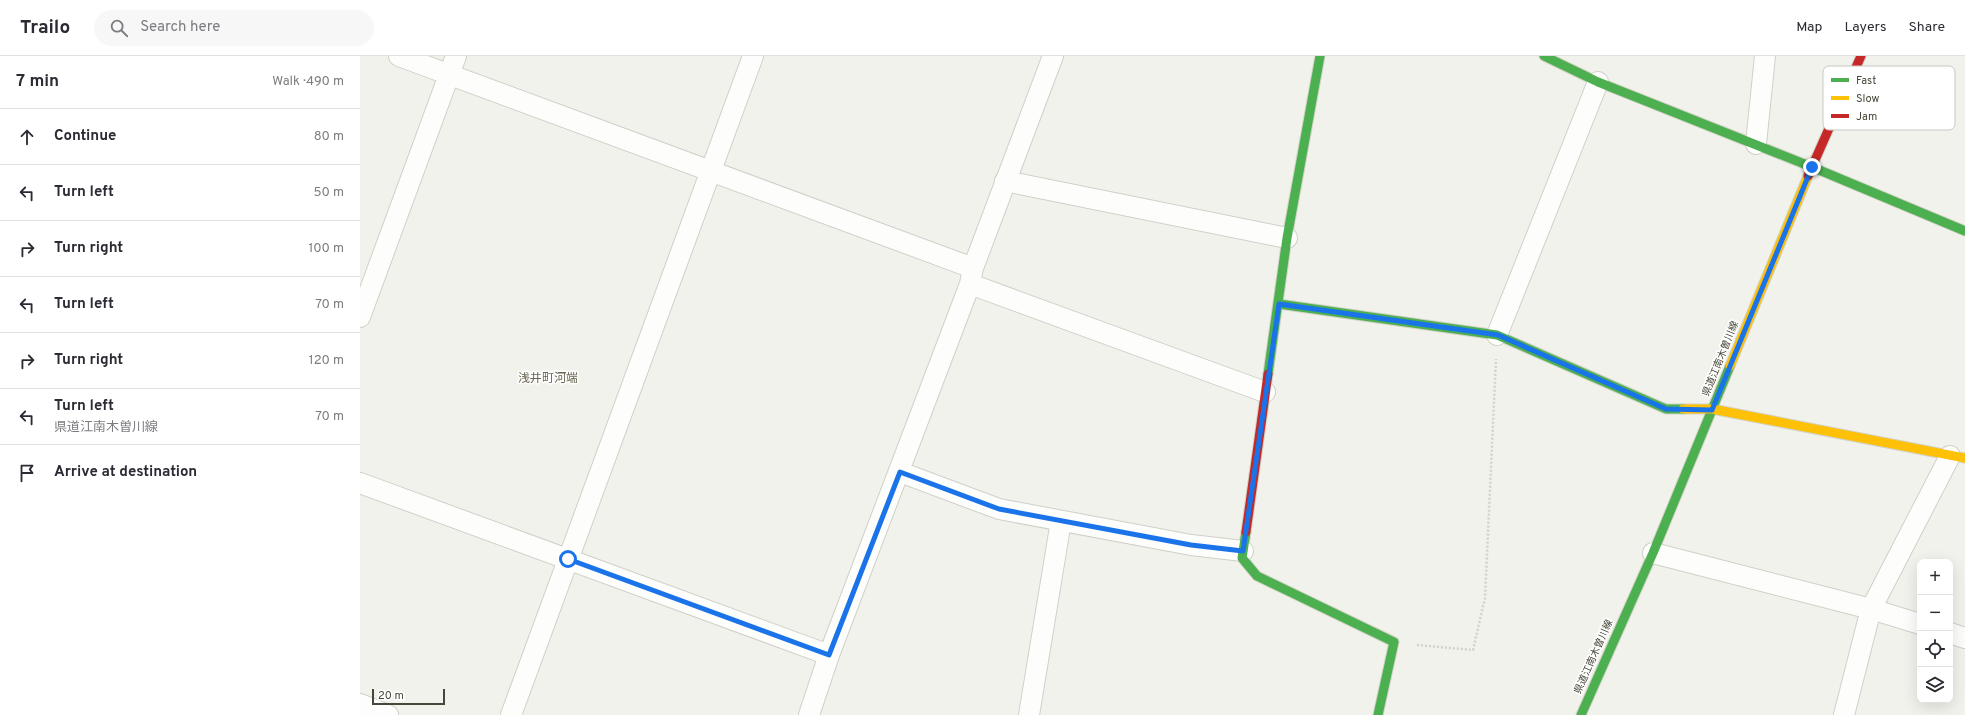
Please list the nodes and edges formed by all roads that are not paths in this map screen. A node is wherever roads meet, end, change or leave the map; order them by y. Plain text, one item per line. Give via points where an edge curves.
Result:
1 (399, 56) edge
2 (456, 56) edge
3 (753, 56) edge
4 (1053, 56) edge
5 (1320, 56) edge
6 (1544, 56) edge
7 (1765, 56) edge
8 (1861, 56) edge
9 (1857, 66) edge
10 (449, 75) junction
11 (1598, 82) junction
12 (1828, 130) edge
13 (1756, 144) junction
14 (1812, 167) junction
15 (711, 170) junction
16 (1005, 181) junction
17 (1965, 231) edge
18 (1287, 238) junction
19 (972, 276) junction
20 (1279, 304) junction
21 (360, 317) edge
22 (1498, 335) junction
23 (1265, 392) junction
24 (1712, 410) junction
25 (1958, 457) edge
26 (900, 472) junction
27 (360, 482) edge
28 (1061, 521) junction
29 (1243, 551) junction
30 (1653, 552) junction
31 (568, 559) junction
32 (1871, 609) junction
33 (1917, 623) edge
34 (1953, 634) edge
35 (1965, 638) edge
36 (829, 655) junction
37 (360, 704) edge
38 (388, 715) edge
39 (511, 715) edge
40 (809, 715) edge
41 (1029, 715) edge
42 (1378, 715) edge
43 (1581, 715) edge
44 (1844, 715) edge

1 - 10 street
2 - 10 street
3 - 15 street
4 - 16 street
5 - 18 street
6 - 11 street
7 - 13 street
8 - 9 street, 県道江南木曽川線
10 - 15 street
10 - 21 street
11 - 13 street
11 - 22 street
12 - 14 street, 県道江南木曽川線
13 - 14 street
14 - 17 street
14 - 24 street, 県道江南木曽川線
15 - 19 street
15 - 31 street
16 - 18 street
16 - 19 street
18 - 20 street
19 - 23 street
19 - 26 street
20 - 22 street
20 - 23 street
22 - 24 street via 1666,409
23 - 29 street
24 - 25 street
24 - 30 street, 県道江南木曽川線
25 - 32 street
26 - 28 street via 999,509
26 - 36 street
27 - 31 street
28 - 29 street via 1191,545
28 - 41 street
29 - 42 street via 1242,558 1257,576 1394,642
30 - 32 street
30 - 43 street, 県道江南木曽川線
31 - 36 street
31 - 39 street
32 - 33 street
32 - 44 street
34 - 35 street
36 - 40 street
37 - 38 street

